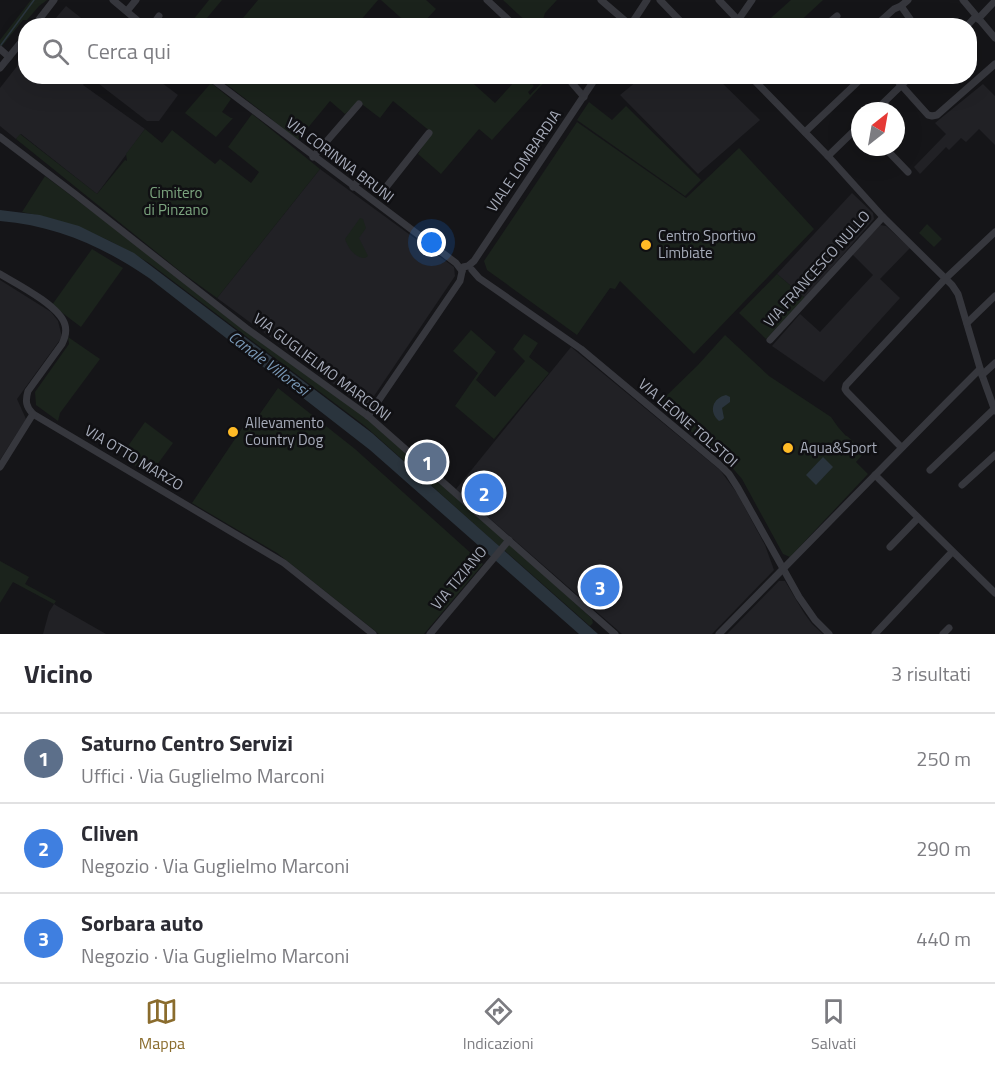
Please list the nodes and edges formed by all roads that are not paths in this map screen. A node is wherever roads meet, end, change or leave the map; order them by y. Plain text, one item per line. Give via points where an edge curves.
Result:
1 (54, 0) edge
2 (113, 0) edge
3 (136, 0) edge
4 (487, 0) edge
5 (601, 0) edge
6 (647, 0) edge
7 (660, 0) edge
8 (719, 0) edge
9 (752, 0) edge
10 (908, 0) edge
11 (963, 0) edge
12 (995, 1) edge
13 (901, 6) junction
14 (127, 11) junction
15 (837, 16) dead end
16 (40, 18) edge
17 (135, 18) edge
18 (506, 18) edge
19 (622, 18) edge
20 (635, 18) edge
21 (677, 18) edge
22 (733, 18) edge
23 (739, 18) edge
24 (835, 18) edge
25 (884, 18) edge
26 (909, 18) edge
27 (977, 18) junction
28 (995, 38) edge
29 (18, 46) edge
30 (0, 49) edge
31 (9, 57) junction
32 (995, 64) edge
33 (0, 68) edge
34 (977, 80) edge
35 (218, 84) edge
36 (573, 84) edge
37 (592, 84) edge
38 (756, 84) edge
39 (856, 84) edge
40 (972, 84) edge
41 (901, 86) joint
42 (584, 97) junction
43 (884, 102) edge
44 (359, 105) dead end
45 (805, 132) junction
46 (429, 133) dead end
47 (851, 134) edge
48 (0, 138) edge
49 (828, 156) junction
50 (893, 156) edge
51 (313, 157) junction
52 (908, 172) dead end
53 (353, 187) junction
54 (883, 217) junction
55 (995, 232) edge
56 (468, 270) junction
57 (0, 274) edge
58 (946, 278) junction
59 (995, 296) edge
60 (967, 323) junction
61 (770, 340) dead end
62 (995, 363) edge
63 (981, 372) junction
64 (994, 410) edge
65 (33, 414) junction
66 (368, 416) junction
67 (901, 447) junction
68 (995, 455) edge
69 (0, 467) edge
70 (930, 470) dead end
71 (874, 475) junction
72 (962, 485) dead end
73 (918, 518) junction
74 (506, 543) junction
75 (890, 547) dead end
76 (952, 552) junction
77 (783, 569) junction
78 (995, 593) edge
79 (373, 634) edge
80 (430, 634) edge
81 (615, 634) edge
82 (719, 634) edge
83 (829, 634) edge
84 (875, 634) edge

1 - 16 street
2 - 14 street
3 - 14 street
4 - 18 street
5 - 19 street
6 - 20 street
7 - 21 street
8 - 22 street
9 - 23 street
10 - 13 street
11 - 27 street
12 - 27 street
13 - 25 street
13 - 26 street
14 - 17 street
15 - 24 street
27 - 28 street
29 - 31 street
30 - 31 street
31 - 33 street
32 - 34 street
35 - 51 street, VIA CORINNA BRUNI
36 - 42 street
37 - 42 street, VIALE LOMBARDIA
38 - 45 street
39 - 45 street
40 - 41 street via 935,116 928,115
41 - 43 street
42 - 56 street, VIALE LOMBARDIA
44 - 51 street
45 - 49 street
46 - 53 street via 383,191 362,176
47 - 49 street
48 - 66 street, VIA GUGLIELMO MARCONI via 238,322
49 - 54 street
50 - 52 street
51 - 53 street, VIA CORINNA BRUNI
53 - 56 street, VIA CORINNA BRUNI
54 - 58 street
54 - 61 street, VIA FRANCESCO NULLO
55 - 58 street
56 - 66 street, VIALE LOMBARDIA
56 - 77 street, VIA LEONE TOLSTOI via 581,349 721,466 738,488
57 - 65 street via 48,304 66,328 62,344 28,391 26,404
58 - 60 street via 957,294
58 - 67 street via 846,385 847,392
59 - 60 street
60 - 63 street
62 - 63 street
63 - 64 street
63 - 67 street
64 - 70 street
65 - 69 street
65 - 79 street, VIA OTTO MARZO via 284,563
66 - 74 street, VIA GUGLIELMO MARCONI
67 - 71 street
68 - 72 street
71 - 73 street
71 - 77 street
73 - 75 street
73 - 76 street
74 - 80 street, VIA TIZIANO
74 - 81 street, VIA GUGLIELMO MARCONI
76 - 78 street
76 - 84 street
77 - 82 street
77 - 83 street, VIA LEONE TOLSTOI via 806,609

